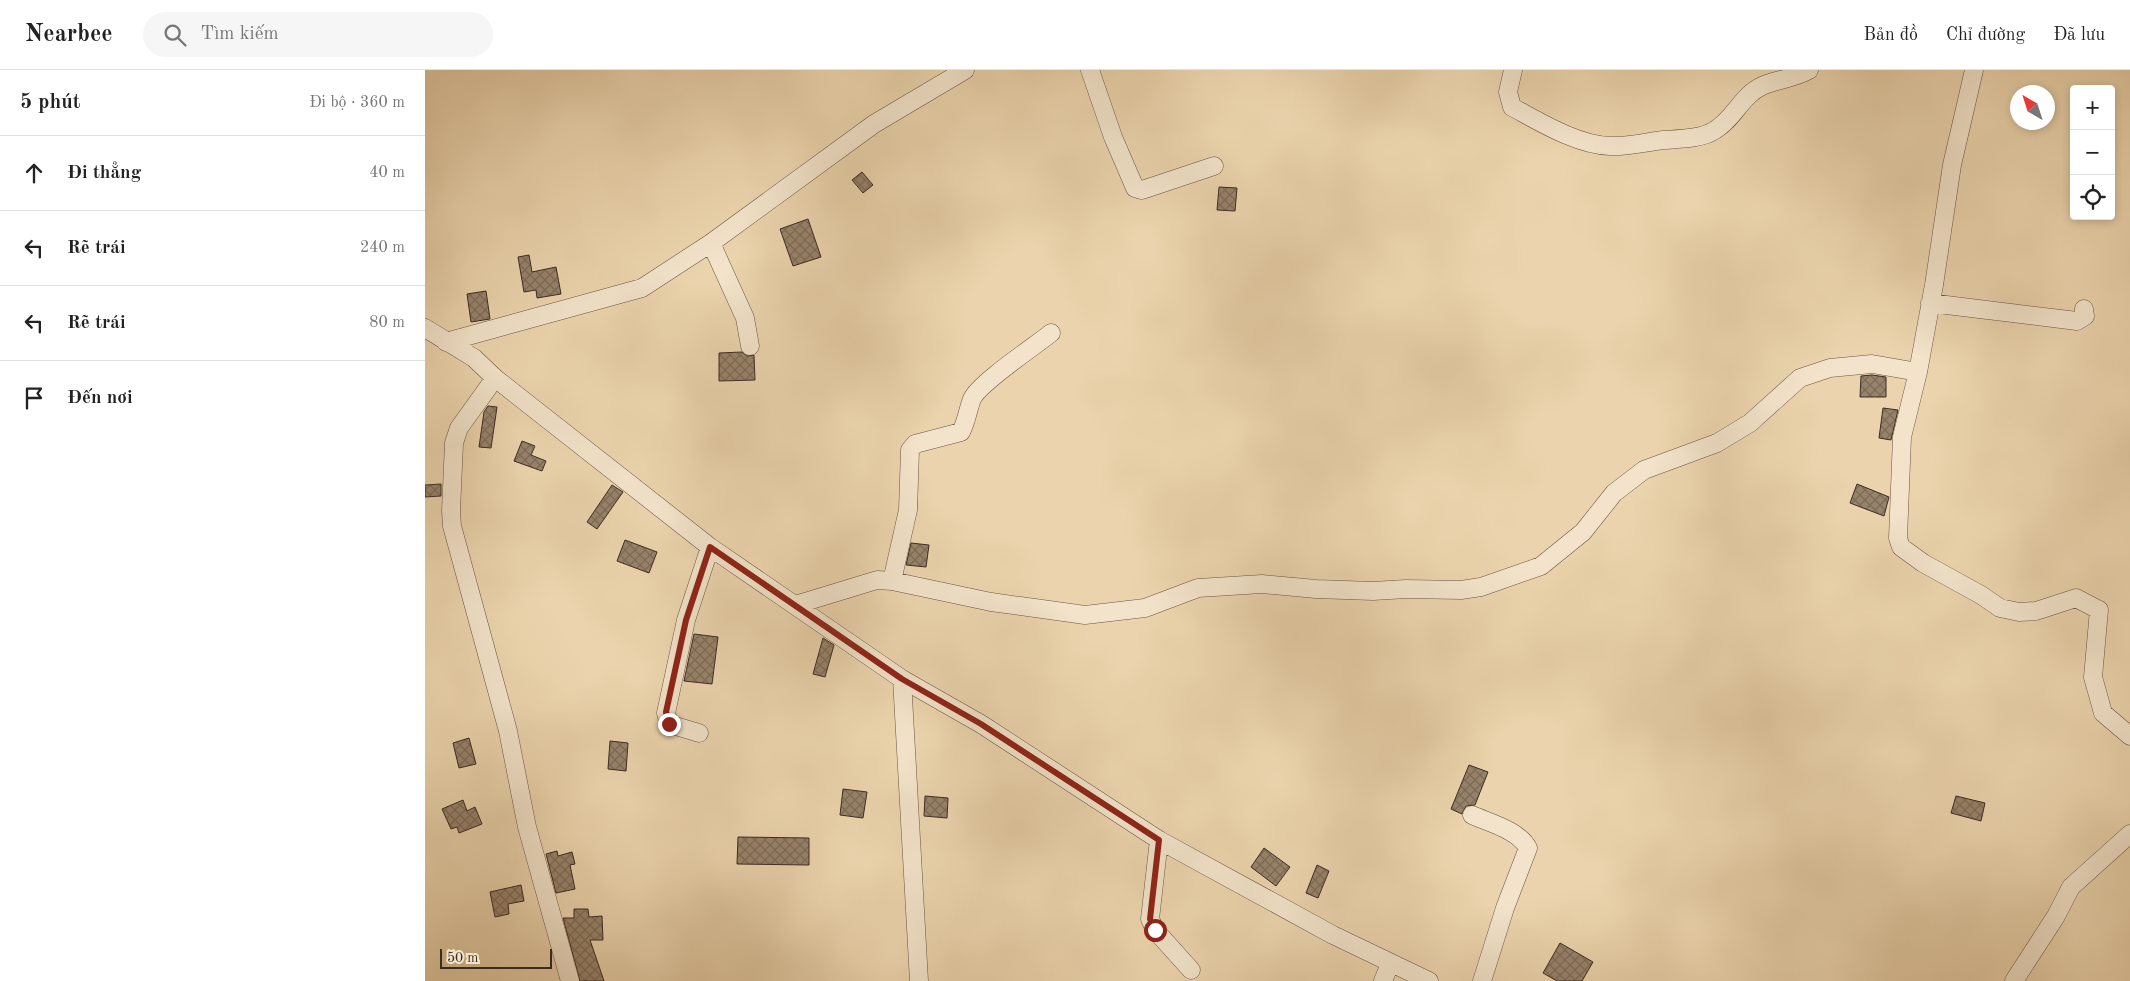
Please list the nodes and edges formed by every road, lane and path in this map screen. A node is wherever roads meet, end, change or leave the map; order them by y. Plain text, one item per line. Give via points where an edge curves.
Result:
1 (965, 70) edge
2 (1090, 70) edge
3 (1513, 70) edge
4 (1809, 70) edge
5 (1974, 70) edge
6 (1214, 166) dead end
7 (711, 243) junction
8 (1930, 304) junction
9 (2084, 309) dead end
10 (425, 328) edge
11 (1051, 333) dead end
12 (446, 342) junction
13 (751, 346) dead end
14 (1918, 372) junction
15 (495, 378) junction
16 (710, 547) junction
17 (892, 581) junction
18 (795, 605) junction
19 (902, 679) junction
20 (699, 733) dead end
21 (2130, 736) edge
22 (1472, 815) dead end
23 (2130, 834) edge
24 (1159, 840) junction
25 (1390, 964) junction
26 (1191, 970) dead end
27 (570, 981) edge
28 (919, 981) edge
29 (1383, 981) edge
30 (1429, 981) edge
31 (1482, 981) edge
32 (2014, 981) edge

1 - 7 street via 874,124
2 - 6 street via 1135,188 1142,190
3 - 4 street via 1509,92 1512,107 1545,126 1611,147 1686,138 1714,131 1762,86
5 - 8 street via 1952,165
7 - 12 street via 642,288
7 - 13 street via 745,318
8 - 9 street via 2077,321 2085,316
8 - 14 street
10 - 12 street
11 - 17 street via 984,385 973,398 961,432 915,444 910,450 908,510
12 - 15 street via 474,358
14 - 17 street via 1872,364 1830,368 1799,378 1750,423 1717,443 1644,470 1614,493 1583,532 1541,566 1481,587 1373,590 1262,584 1198,588 1145,608 1085,615 991,602
14 - 21 street via 1903,437 1898,538 1901,547 1999,608 2036,611 2076,598 2099,610 2093,677 2103,714
15 - 16 street
15 - 27 street via 456,436 452,526 508,731 527,826
16 - 18 street
16 - 20 street via 686,620 666,712 669,724
17 - 18 street via 877,580
18 - 19 street
19 - 24 street via 981,724
19 - 28 street
22 - 31 street via 1516,835 1528,848
23 - 32 street via 2071,887
24 - 25 street
24 - 26 street via 1150,919 1155,930
25 - 29 street
25 - 30 street

